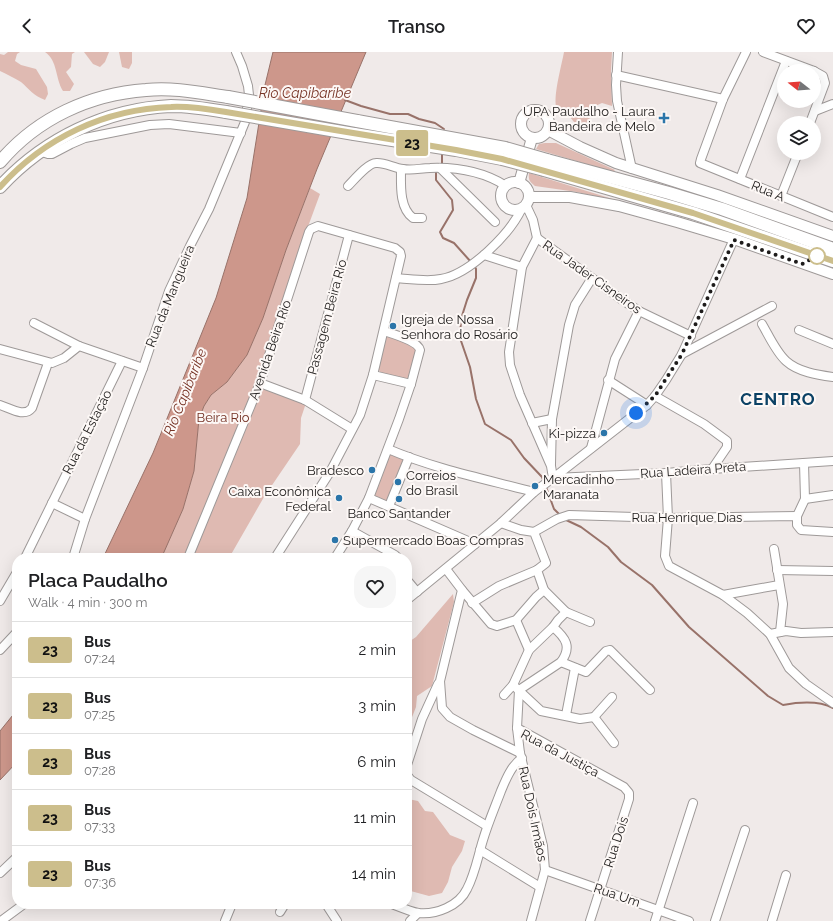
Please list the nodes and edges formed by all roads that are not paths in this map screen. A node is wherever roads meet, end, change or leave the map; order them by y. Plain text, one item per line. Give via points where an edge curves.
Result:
1 (236, 52) edge
2 (618, 52) edge
3 (746, 52) edge
4 (762, 52) edge
5 (786, 60) junction
6 (796, 64) edge
7 (616, 75) junction
8 (821, 75) edge
9 (821, 94) edge
10 (723, 99) junction
11 (833, 104) edge
12 (816, 108) edge
13 (815, 111) junction
14 (813, 116) edge
15 (548, 130) junction
16 (241, 133) junction
17 (532, 138) junction
18 (39, 151) junction
19 (503, 153) junction
20 (795, 160) edge
21 (0, 162) edge
22 (545, 165) junction
23 (440, 168) junction
24 (401, 169) junction
25 (632, 169) junction
26 (740, 179) junction
27 (519, 183) junction
28 (348, 186) dead end
29 (506, 186) junction
30 (0, 187) edge
31 (781, 196) junction
32 (526, 204) junction
33 (833, 217) edge
34 (422, 218) dead end
35 (495, 222) dead end
36 (349, 235) junction
37 (833, 236) edge
38 (537, 238) junction
39 (734, 240) junction
40 (833, 249) edge
41 (484, 255) junction
42 (833, 261) edge
43 (522, 267) junction
44 (833, 274) edge
45 (396, 278) junction
46 (592, 278) junction
47 (772, 306) dead end
48 (639, 311) junction
49 (34, 323) dead end
50 (762, 324) dead end
51 (799, 330) dead end
52 (384, 331) junction
53 (691, 336) junction
54 (833, 344) edge
55 (79, 346) junction
56 (0, 349) edge
57 (682, 354) junction
58 (122, 362) junction
59 (48, 363) junction
60 (143, 368) junction
61 (373, 375) junction
62 (833, 377) edge
63 (608, 380) junction
64 (260, 383) junction
65 (411, 384) junction
66 (655, 396) junction
67 (305, 400) junction
68 (0, 404) edge
69 (647, 405) junction
70 (552, 419) junction
71 (532, 423) junction
72 (352, 429) junction
73 (591, 448) junction
74 (388, 449) junction
75 (409, 458) junction
76 (833, 462) edge
77 (804, 463) junction
78 (551, 466) junction
79 (712, 469) junction
80 (666, 473) junction
81 (547, 482) junction
82 (534, 492) junction
83 (833, 495) edge
84 (369, 498) junction
85 (805, 499) junction
86 (52, 503) junction
87 (389, 506) junction
88 (797, 516) junction
89 (668, 518) junction
90 (86, 519) junction
91 (501, 523) junction
92 (352, 531) junction
93 (534, 532) junction
94 (833, 532) edge
95 (475, 544) junction
96 (774, 549) dead end
97 (27, 553) edge
98 (75, 553) edge
99 (190, 553) edge
100 (278, 553) edge
101 (338, 553) edge
102 (391, 553) edge
103 (446, 569) junction
104 (537, 570) junction
105 (777, 570) junction
106 (833, 571) edge
107 (12, 581) edge
108 (780, 585) junction
109 (412, 586) edge
110 (462, 590) junction
111 (544, 590) junction
112 (417, 592) junction
113 (723, 594) junction
114 (412, 596) edge
115 (0, 601) edge
116 (472, 603) junction
117 (566, 612) junction
118 (516, 620) junction
119 (590, 622) dead end
120 (553, 627) junction
121 (780, 632) junction
122 (833, 632) edge
123 (770, 634) junction
124 (529, 650) junction
125 (561, 662) junction
126 (575, 668) junction
127 (440, 681) junction
128 (516, 687) junction
129 (650, 690) dead end
130 (504, 695) dead end
131 (612, 697) dead end
132 (833, 703) edge
133 (566, 715) junction
134 (594, 717) junction
135 (517, 728) junction
136 (614, 743) dead end
137 (412, 750) edge
138 (521, 755) junction
139 (412, 781) edge
140 (624, 787) joint
141 (693, 803) dead end
142 (487, 826) junction
143 (745, 830) dead end
144 (480, 850) junction
145 (12, 864) edge
146 (545, 870) junction
147 (0, 873) edge
148 (786, 875) dead end
149 (540, 887) junction
150 (601, 890) junction
151 (17, 909) edge
152 (230, 909) edge
153 (282, 909) edge
154 (329, 909) edge
155 (406, 909) edge
156 (659, 910) junction
157 (280, 912) dead end
158 (418, 913) junction
159 (1, 921) edge
160 (225, 921) edge
161 (337, 921) edge
162 (410, 921) edge
163 (531, 921) edge
164 (590, 921) edge
165 (655, 921) edge
166 (689, 921) edge
167 (715, 921) edge
168 (772, 921) edge

1 - 16 street, Rua da Mangueira via 249,95
2 - 7 street
3 - 10 street
4 - 5 street
5 - 6 street
5 - 26 street
7 - 10 street
7 - 25 street via 618,101
8 - 9 street via 825,83
10 - 26 street, Rua A via 700,163
11 - 13 street
12 - 13 street
13 - 14 street
15 - 17 main road via 541,137
15 - 17 main road via 549,121 544,113 536,109 531,110 524,115 521,124 524,133
15 - 25 main road via 616,164
16 - 18 street via 169,124 150,125 85,138 52,154
16 - 60 street, Rua da Mangueira via 209,209 176,274
17 - 27 main road
18 - 19 highway, bridge via 70,132 92,123 140,110 172,106 226,112 456,150
18 - 30 highway
19 - 21 highway, bridge via 357,121 228,97 173,90 147,90 114,94 62,113 20,140
19 - 22 highway, bridge
20 - 31 street
22 - 40 highway via 669,193
22 - 42 highway
23 - 24 street
23 - 29 street via 476,173
23 - 35 street
24 - 28 street via 375,163
24 - 34 street via 406,210 413,218
25 - 37 main road via 724,197
26 - 31 street, Rua A
27 - 29 main road via 514,182
27 - 32 main road via 526,188
29 - 32 main road via 502,194 503,202 509,208 513,210
31 - 33 street, Rua A
32 - 38 street
32 - 39 main road via 570,197 619,206
32 - 41 street via 512,225
36 - 45 street, Avenida Beira Rio via 395,248 401,254
36 - 64 street, Avenida Beira Rio via 318,226 310,230
36 - 67 street, Passagem Beira Rio
38 - 43 street
38 - 46 street, Rua Jader Cisneiros
39 - 44 main road
39 - 53 street
41 - 43 street
41 - 45 street via 468,268 442,279
43 - 71 street via 509,352 513,377
45 - 52 street
46 - 48 street, Rua Jader Cisneiros
46 - 70 street via 572,312
47 - 57 street
48 - 53 street, Rua Jader Cisneiros
48 - 63 street via 620,347
49 - 55 street
50 - 62 street via 790,365 814,374
51 - 54 street
52 - 61 street
52 - 65 street via 411,341 419,348
53 - 57 street
55 - 58 street via 120,359
55 - 59 street via 59,361
56 - 59 street
57 - 66 street
58 - 60 street
58 - 86 street, Rua da Estação
59 - 68 street via 29,412 24,414
60 - 90 street, Rua da Mangueira
61 - 65 street
61 - 72 street via 360,415
63 - 69 street
63 - 73 street
64 - 67 street
64 - 99 street, Avenida Beira Rio
65 - 74 street
66 - 69 street
66 - 79 street via 704,424 727,441 727,447
67 - 72 street
69 - 73 street
70 - 71 street
70 - 78 street
71 - 78 street
72 - 100 street via 330,472
73 - 81 street
74 - 75 street
74 - 84 street
75 - 82 street
75 - 87 street
76 - 77 street, Rua Ladeira Preta
77 - 79 street, Rua Ladeira Preta
77 - 85 street
78 - 81 street
79 - 80 street, Rua Ladeira Preta
80 - 81 street, Rua Ladeira Preta
80 - 89 street
81 - 82 street
82 - 91 street
83 - 85 street
84 - 87 street
84 - 92 street
85 - 88 street
86 - 90 street
86 - 97 street, Rua da Estação
87 - 95 street
88 - 89 street, Rua Henrique Dias
88 - 94 street via 797,525 801,530
89 - 93 street, Rua Henrique Dias via 569,515
89 - 113 street via 665,556 667,565
90 - 98 street, Rua da Mangueira
91 - 93 street
91 - 95 street
92 - 101 street
92 - 102 street
93 - 104 street via 546,563
95 - 103 street
96 - 105 street
103 - 110 street
103 - 112 street
104 - 111 street
104 - 116 street via 499,586
105 - 106 street
105 - 108 street
107 - 115 street
108 - 113 street
108 - 121 street via 783,604
109 - 112 street
110 - 116 street
110 - 127 street
111 - 117 street
111 - 118 street
112 - 114 street
113 - 123 street
116 - 118 street via 492,625
117 - 119 street
117 - 120 street
118 - 124 street
120 - 124 street
120 - 125 street via 566,643 567,653
121 - 122 street
121 - 123 street
123 - 132 street via 789,668
124 - 128 street
125 - 126 street
125 - 128 street
126 - 129 street via 586,672 608,649
126 - 133 street
127 - 137 street via 422,719
127 - 138 street via 441,703 446,714
128 - 130 street
128 - 133 street via 541,711
128 - 135 street
131 - 134 street
133 - 134 street via 580,719
134 - 136 street
135 - 138 street, Rua da Justiça
135 - 140 street, Rua da Justiça
138 - 142 street via 511,771
138 - 146 street, Rua Dois Irmãos via 543,846
139 - 142 street
140 - 150 street, Rua Dois via 629,793 629,799
141 - 156 street
142 - 144 street
143 - 167 street
144 - 149 street
144 - 158 street via 469,887 457,903 441,910
145 - 147 street
146 - 149 street, Rua Dois Irmãos
146 - 150 street, Rua Um
148 - 168 street
149 - 163 street, Rua Dois Irmãos
150 - 156 street, Rua Um
150 - 164 street, Rua Dois
151 - 159 street
152 - 160 street
153 - 157 street
154 - 161 street
155 - 158 street
156 - 165 street
156 - 166 street, Rua Um
158 - 162 street

